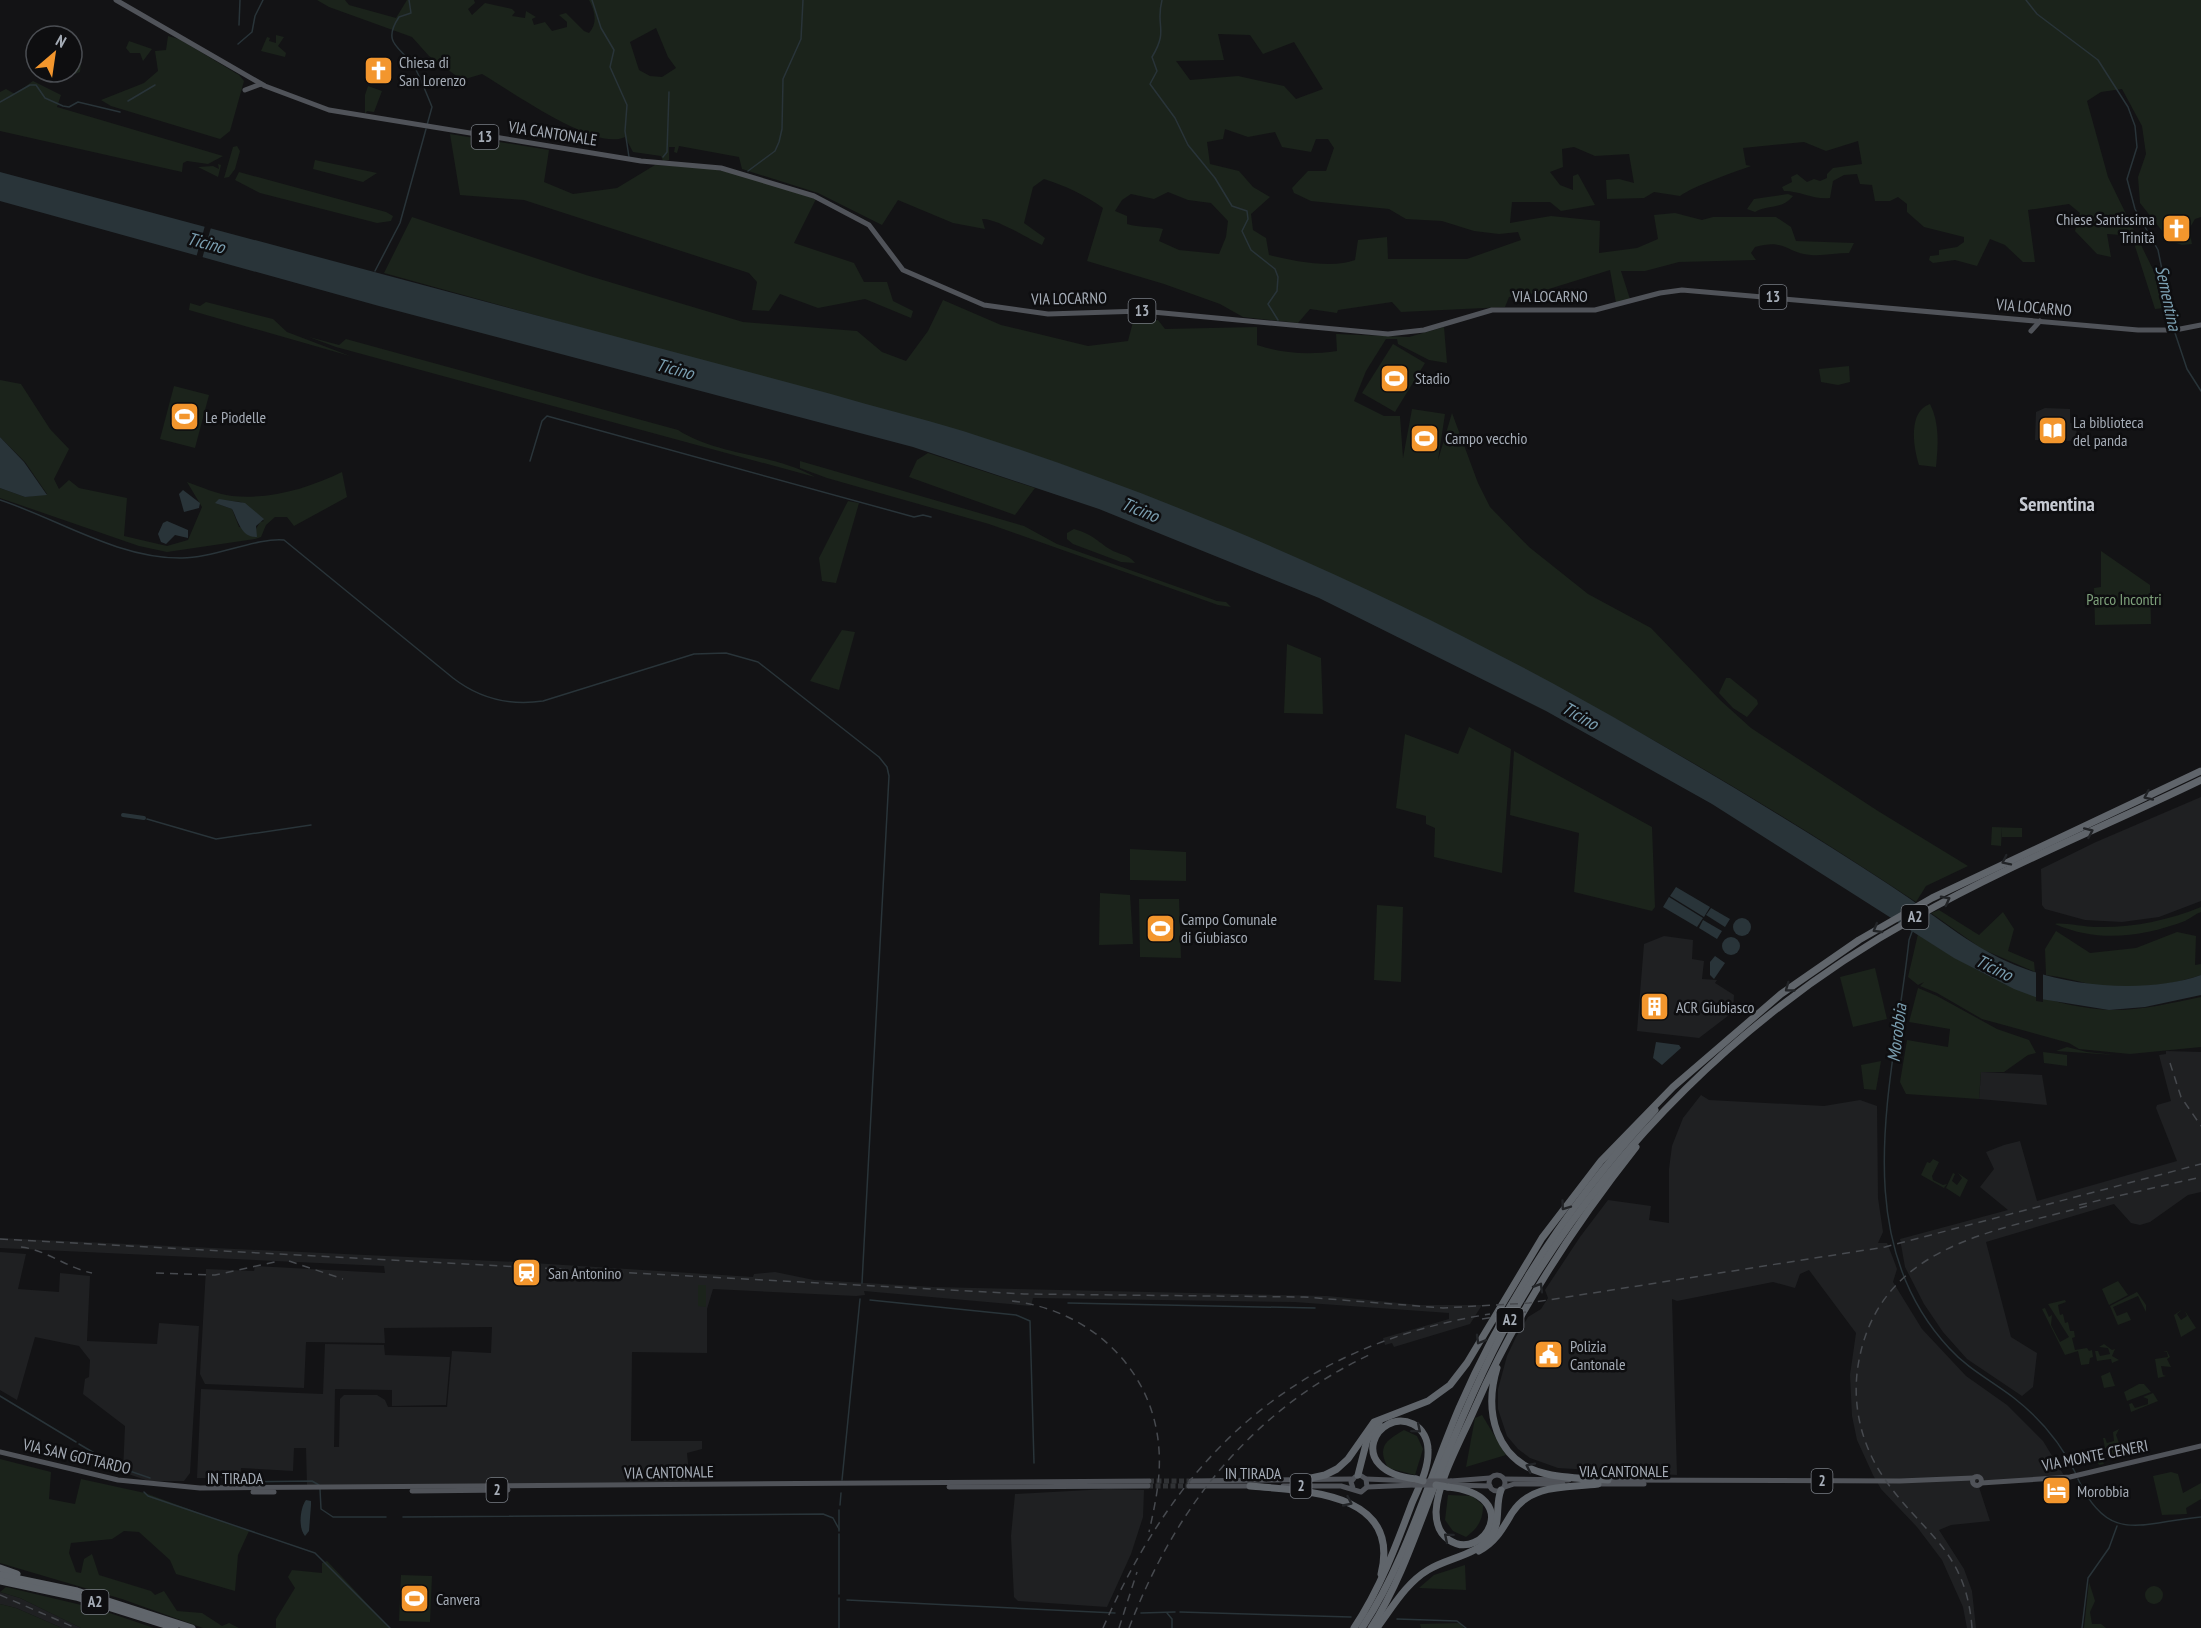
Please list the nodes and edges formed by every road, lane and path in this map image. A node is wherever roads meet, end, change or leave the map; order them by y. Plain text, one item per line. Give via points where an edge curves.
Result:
1 (116, 0) edge
2 (261, 84) junction
3 (245, 90) dead end
4 (941, 288) joint
5 (2040, 321) junction
6 (2201, 325) edge
7 (2031, 331) dead end
8 (2201, 771) edge
9 (2201, 780) edge
10 (2201, 785) edge
11 (2144, 807) junction
12 (2058, 842) junction
13 (1839, 958) junction
14 (1719, 1057) junction
15 (1696, 1067) junction
16 (1510, 1338) junction
17 (1393, 1413) junction
18 (2201, 1446) edge
19 (0, 1453) edge
20 (1355, 1477) junction
21 (1490, 1478) junction
22 (1366, 1479) junction
23 (1504, 1479) junction
24 (1608, 1480) junction
25 (1973, 1480) joint
26 (1297, 1481) junction
27 (1417, 1482) junction
28 (1669, 1482) junction
29 (1148, 1484) tunnel mouth
30 (1449, 1484) junction
31 (1598, 1484) junction
32 (1436, 1485) joint
33 (146, 1486) joint
34 (1250, 1486) junction
35 (1490, 1486) junction
36 (1367, 1487) junction
37 (1353, 1488) junction
38 (321, 1489) joint
39 (1503, 1489) junction
40 (1451, 1560) junction
41 (2, 1574) edge
42 (1372, 1599) junction
43 (175, 1628) edge
44 (192, 1628) edge
45 (1354, 1628) edge
46 (1362, 1628) edge
47 (1371, 1628) edge
48 (1377, 1628) edge

1 - 2 main road, VIA CANTONALE / 13
2 - 3 main road
2 - 4 main road, VIA CANTONALE / 13 via 329,111 742,173 814,196 864,221 877,233 898,266
4 - 5 main road, VIA LOCARNO / 13 via 984,305 1032,313 1132,311 1383,334 1424,330 1492,310 1595,310 1682,290
5 - 6 main road, VIA LOCARNO / 13 via 2164,331
5 - 7 main road
8 -> 12 highway, A2
9 - 11 highway, A2
10 - 11 highway, A2
12 -> 11 highway, A2
13 -> 12 highway, A2
12 -> 13 highway, A2 via 2027,851 1899,916
13 - 14 highway, A2
13 -> 15 highway, A2 via 1781,994
16 -> 14 highway, A2 via 1600,1194 1651,1128
14 - 47 highway, A2 via 1659,1114 1611,1170 1532,1282 1473,1394 1397,1581
15 -> 17 highway, A2 via 1635,1124 1575,1192 1454,1381 1433,1398
15 - 46 highway, A2 via 1599,1175 1524,1283 1471,1382 1393,1572
24 -> 16 highway, A2 via 1541,1473 1505,1448 1494,1426 1491,1403 1496,1373
30 -> 16 highway, A2 via 1471,1490 1488,1504 1490,1526 1484,1537 1475,1542 1459,1544 1444,1536 1437,1521 1437,1504 1475,1408
17 - 20 highway, A2 via 1370,1434
17 - 26 highway, A2 via 1368,1427 1339,1468
18 - 25 main road, VIA MONTE CENERI via 2070,1477 1981,1481 1977,1476
19 - 33 main road, VIA SAN GOTTARDO / 2
20 - 22 main road
20 - 26 main road, 2
20 - 37 main road
21 - 23 main road via 1498,1475
21 - 30 main road
21 - 35 main road
22 - 27 main road
22 - 36 main road
23 - 24 main road, VIA CANTONALE / 2
23 - 39 main road
24 - 28 main road, VIA CANTONALE / 2
25 - 28 main road, VIA CANTONALE / 2
26 - 34 main road, IN TIRADA / 2 via 1190,1484
27 - 30 main road, bridge
27 - 32 main road, bridge
27 - 36 main road
27 -> 42 highway via 1389,1474 1377,1463 1374,1441 1388,1424 1402,1421 1416,1426 1425,1436 1428,1453 1423,1477
28 - 31 main road, VIA CANTONALE / 2
29 - 38 main road, VIA CANTONALE / 2
30 - 32 highway, A2, bridge
30 - 35 main road
31 - 39 main road, VIA CANTONALE / 2 via 1514,1484
31 - 40 highway via 1535,1492 1519,1504 1490,1545
33 - 38 main road, IN TIRADA / 2
34 - 37 main road, IN TIRADA / 2
34 -> 42 highway via 1328,1495 1351,1502 1366,1513 1377,1527 1383,1550 1382,1570
35 - 39 main road via 1496,1491
36 - 37 main road, IN TIRADA via 1361,1492
39 - 40 highway via 1490,1537 1478,1548
40 - 48 highway via 1415,1580
41 - 43 highway, A2 via 14,1582 86,1599
41 - 44 highway, A2 via 120,1603
42 - 45 highway

